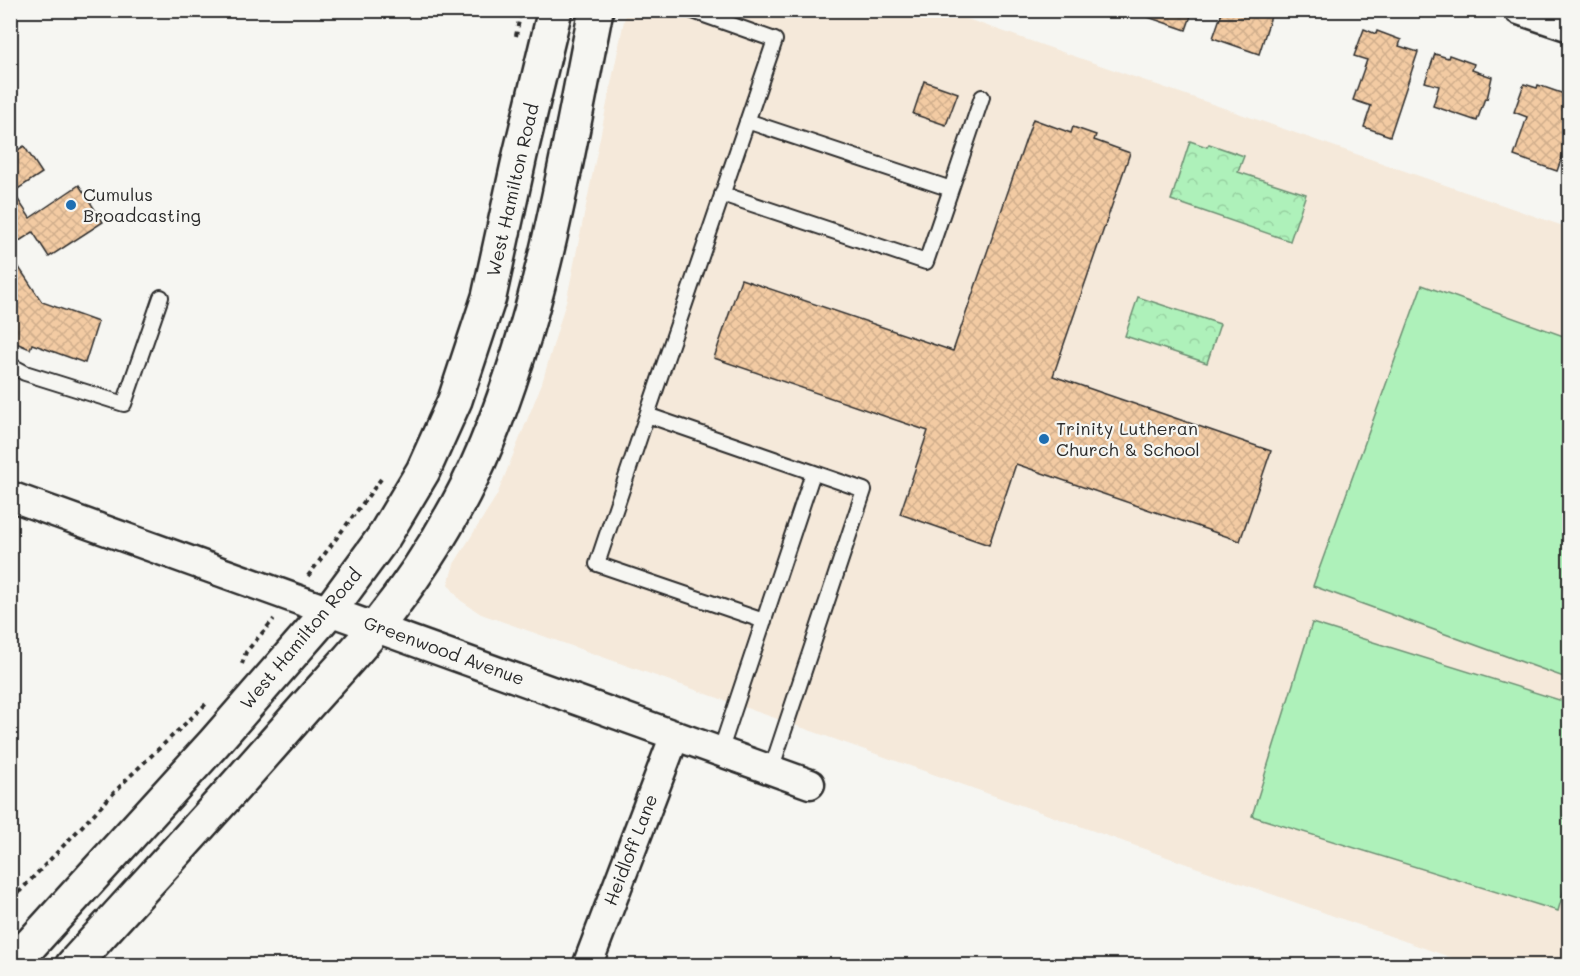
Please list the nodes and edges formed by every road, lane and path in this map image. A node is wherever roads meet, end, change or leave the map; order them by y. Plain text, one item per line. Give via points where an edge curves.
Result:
1 (521, 10) edge
2 (555, 10) edge
3 (596, 10) edge
4 (690, 10) edge
5 (1519, 10) edge
6 (1555, 19) edge
7 (515, 38) dead end
8 (982, 98) dead end
9 (747, 121) junction
10 (951, 189) junction
11 (722, 194) junction
12 (161, 297) dead end
13 (10, 365) edge
14 (647, 415) junction
15 (813, 472) junction
16 (385, 474) dead end
17 (10, 496) edge
18 (292, 597) junction
19 (330, 610) junction
20 (764, 621) junction
21 (376, 627) junction
22 (238, 673) dead end
23 (213, 697) dead end
24 (675, 735) junction
25 (720, 752) junction
26 (771, 770) junction
27 (810, 784) dead end
28 (10, 897) edge
29 (16, 956) edge
30 (72, 966) edge
31 (587, 966) edge

1 - 7 path
2 - 19 main road, West Hamilton Road via 489,297 455,400 423,471 389,528
3 - 21 main road via 554,218 518,359 485,447 459,500 427,558
4 - 9 lane via 775,40
5 - 6 street
8 - 10 lane
9 - 10 lane
9 - 11 lane
10 - 11 lane via 926,262
11 - 14 lane
12 - 13 lane via 124,404
14 - 15 lane
14 - 20 lane via 597,564
15 - 20 lane
15 - 26 lane via 864,490
16 - 18 path
17 - 18 street, Greenwood Avenue
18 - 19 street, Greenwood Avenue
18 - 22 path via 246,652
19 - 21 street, Greenwood Avenue
19 - 29 main road, West Hamilton Road via 214,743
20 - 25 lane
21 - 24 street, Greenwood Avenue
21 - 30 main road
23 - 28 path
24 - 25 street, Greenwood Avenue
24 - 31 street, Heidloff Lane
25 - 26 street, Greenwood Avenue
26 - 27 street, Greenwood Avenue

